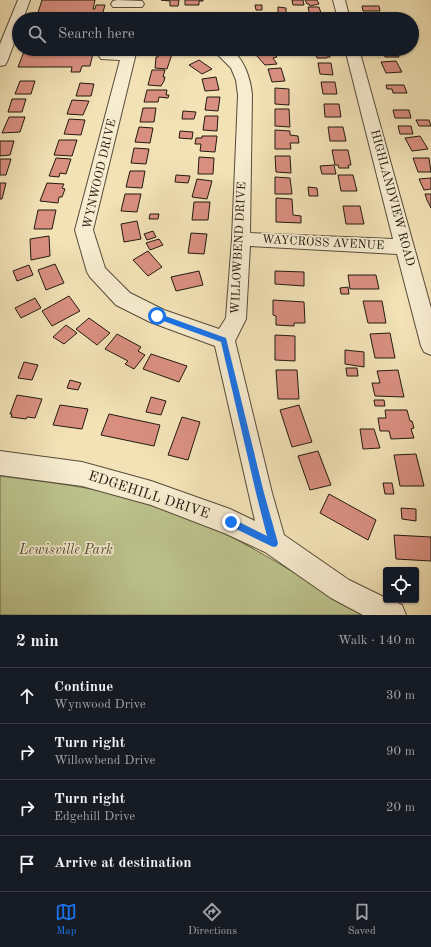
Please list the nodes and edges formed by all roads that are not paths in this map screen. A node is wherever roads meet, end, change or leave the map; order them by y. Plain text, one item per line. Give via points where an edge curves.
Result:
1 (24, 0) edge
2 (339, 0) edge
3 (117, 2) edge
4 (138, 2) edge
5 (19, 12) edge
6 (115, 12) edge
7 (136, 12) edge
8 (342, 12) edge
9 (12, 31) edge
10 (128, 56) edge
11 (228, 56) edge
12 (354, 56) edge
13 (0, 62) edge
14 (241, 239) junction
15 (405, 247) junction
16 (224, 340) junction
17 (431, 346) edge
18 (0, 463) edge
19 (274, 543) junction
20 (392, 615) edge

1 - 5 street
2 - 8 street
3 - 4 street
3 - 6 street
4 - 7 street
9 - 13 street
10 - 16 street, WYNWOOD DRIVE via 84,230 96,272 123,299 157,316
11 - 14 street, WILLOWBEND DRIVE via 240,69 245,95
12 - 15 street, HIGHLANDVIEW ROAD
14 - 15 street, WAYCROSS AVENUE
14 - 16 street, WILLOWBEND DRIVE via 236,319
15 - 17 street, HIGHLANDVIEW ROAD
16 - 19 street
18 - 19 street, EDGEHILL DRIVE via 82,474 151,493 230,522
19 - 20 street, EDGEHILL DRIVE via 340,589

